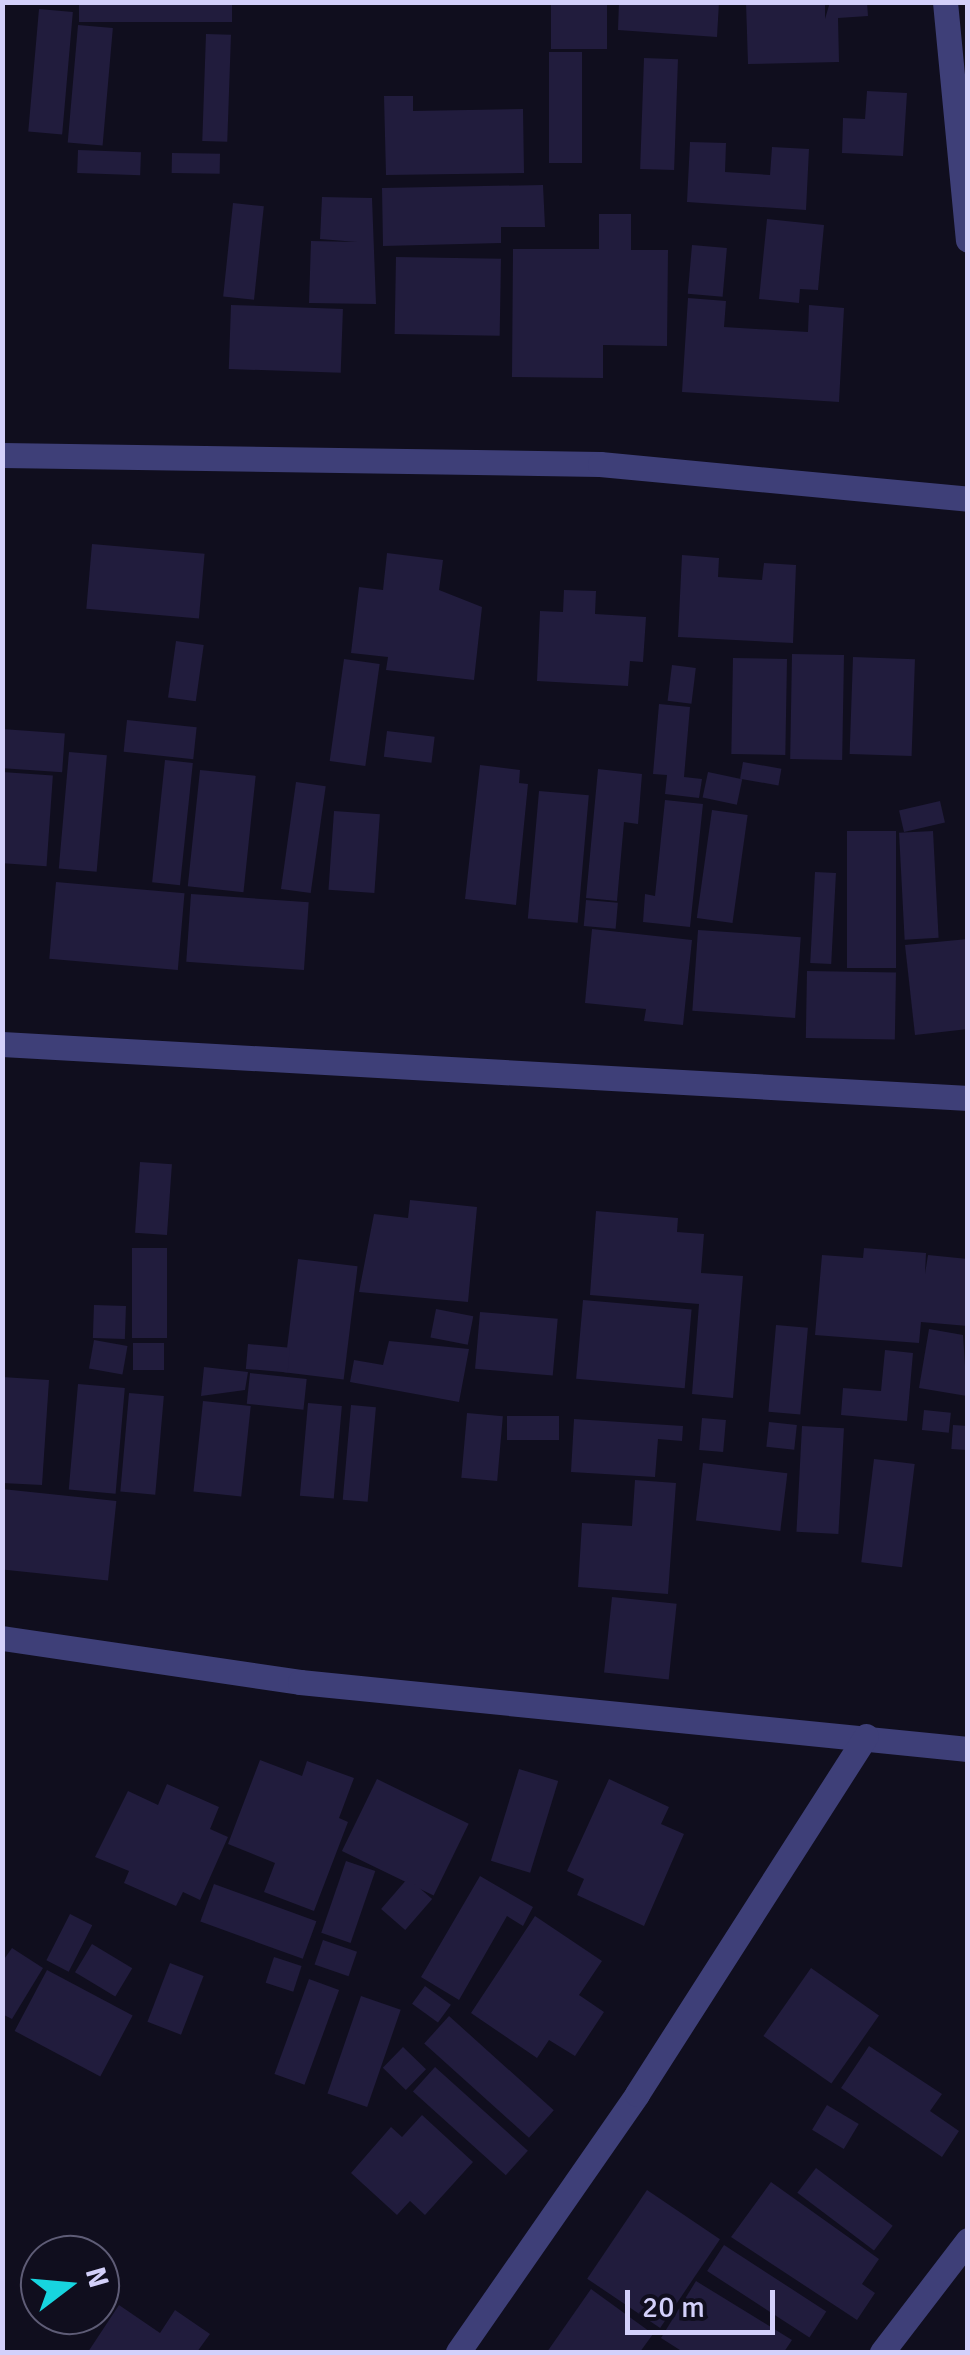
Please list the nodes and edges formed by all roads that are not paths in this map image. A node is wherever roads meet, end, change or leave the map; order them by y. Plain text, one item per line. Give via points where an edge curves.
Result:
1 (945, 2) edge
2 (968, 240) edge
3 (2, 455) edge
4 (968, 499) edge
5 (2, 1044) edge
6 (968, 1098) edge
7 (2, 1638) edge
8 (866, 1736) junction
9 (968, 1749) edge
10 (968, 2240) edge
11 (458, 2352) edge
12 (882, 2352) edge

1 - 2 street
3 - 4 street via 600,464
5 - 6 street
7 - 8 street via 300,1682
8 - 9 street
8 - 11 street via 637,2094
10 - 12 street

